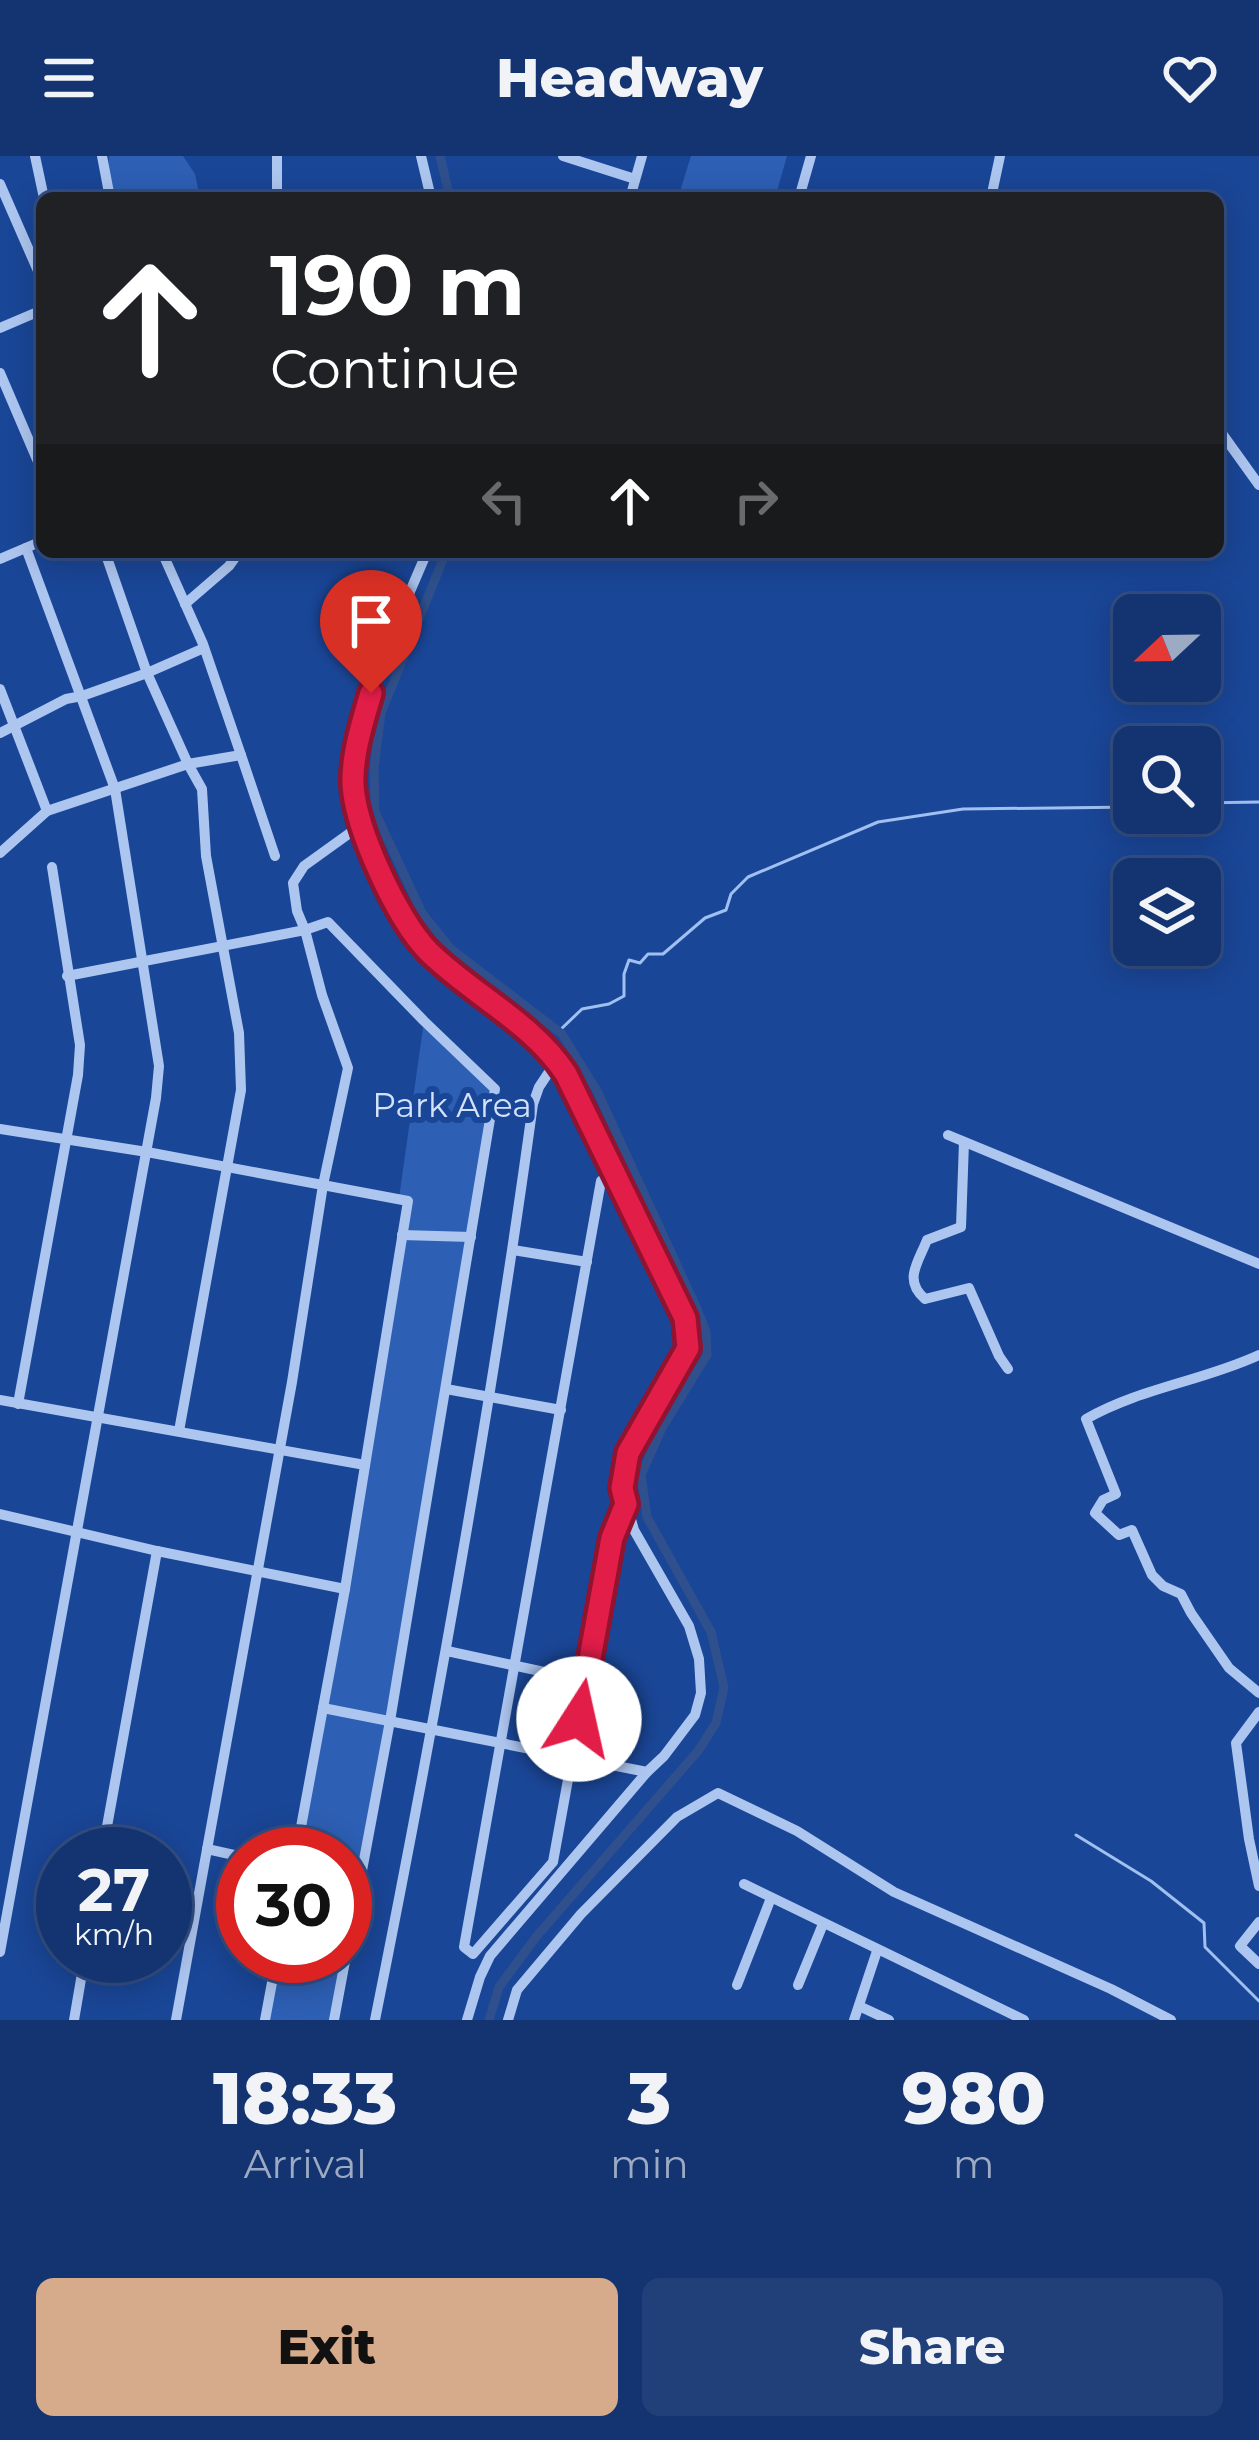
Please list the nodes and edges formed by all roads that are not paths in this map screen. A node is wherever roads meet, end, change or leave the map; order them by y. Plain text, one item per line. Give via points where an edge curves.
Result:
1 (35, 156) edge
2 (102, 156) edge
3 (277, 156) edge
4 (421, 156) edge
5 (563, 156) edge
6 (642, 156) edge
7 (811, 156) edge
8 (1000, 156) edge
9 (635, 179) junction
10 (0, 184) edge
11 (43, 192) edge
12 (109, 192) edge
13 (277, 192) edge
14 (429, 192) edge
15 (632, 192) edge
16 (801, 192) edge
17 (992, 192) edge
18 (36, 266) edge
19 (36, 313) edge
20 (0, 328) edge
21 (0, 373) edge
22 (1224, 436) edge
23 (36, 457) edge
24 (1259, 485) edge
25 (36, 544) edge
26 (26, 548) junction
27 (107, 558) edge
28 (165, 558) edge
29 (235, 558) edge
30 (424, 558) edge
31 (0, 559) edge
32 (185, 604) junction
33 (204, 648) junction
34 (147, 673) junction
35 (0, 689) edge
36 (82, 696) junction
37 (15, 726) junction
38 (0, 733) edge
39 (241, 755) junction
40 (188, 764) junction
41 (116, 789) junction
42 (47, 811) junction
43 (361, 825) junction
44 (0, 854) edge
45 (275, 856) dead end
46 (52, 867) dead end
47 (305, 930) junction
48 (224, 947) junction
49 (142, 963) junction
50 (67, 976) junction
51 (557, 1060) junction
52 (0, 1129) edge
53 (948, 1135) dead end
54 (64, 1138) junction
55 (964, 1142) junction
56 (147, 1152) junction
57 (226, 1168) junction
58 (613, 1170) junction
59 (323, 1184) junction
60 (403, 1235) junction
61 (470, 1238) junction
62 (513, 1250) junction
63 (587, 1262) junction
64 (1259, 1264) edge
65 (1259, 1355) edge
66 (1008, 1369) dead end
67 (446, 1389) junction
68 (489, 1397) junction
69 (0, 1400) edge
70 (18, 1404) junction
71 (561, 1410) junction
72 (99, 1417) junction
73 (179, 1432) junction
74 (280, 1450) junction
75 (365, 1465) junction
76 (626, 1504) junction
77 (0, 1514) edge
78 (76, 1532) junction
79 (157, 1551) junction
80 (256, 1570) junction
81 (345, 1589) junction
82 (448, 1651) junction
83 (516, 1666) junction
84 (586, 1681) junction
85 (1259, 1693) edge
86 (323, 1708) junction
87 (1259, 1712) edge
88 (390, 1721) junction
89 (433, 1730) junction
90 (502, 1743) junction
91 (572, 1757) junction
92 (647, 1772) junction
93 (108, 1827) edge
94 (301, 1827) edge
95 (207, 1849) junction
96 (216, 1851) edge
97 (744, 1884) dead end
98 (1259, 1886) edge
99 (771, 1898) junction
100 (1259, 1922) edge
101 (824, 1924) junction
102 (877, 1951) junction
103 (0, 1952) edge
104 (1259, 1964) edge
105 (80, 1983) edge
106 (272, 1983) edge
107 (737, 1985) dead end
108 (798, 1985) dead end
109 (859, 2006) junction
110 (74, 2020) edge
111 (176, 2020) edge
112 (265, 2020) edge
113 (334, 2020) edge
114 (376, 2020) edge
115 (467, 2020) edge
116 (508, 2020) edge
117 (854, 2020) edge
118 (889, 2020) edge
119 (1024, 2020) edge
120 (1171, 2020) edge

1 - 11 street
2 - 12 street
3 - 13 street
4 - 14 street
5 - 9 street
6 - 9 street
7 - 16 street
8 - 17 street
9 - 15 street
10 - 18 street
19 - 20 street
21 - 23 street
22 - 24 street
25 - 26 street
26 - 31 street
26 - 36 street
27 - 34 street
28 - 32 street
29 - 32 street
30 - 43 street via 361,726 353,783
32 - 33 street
33 - 34 street
33 - 39 street
34 - 36 street
34 - 40 street
35 - 37 street
36 - 37 street
36 - 41 street
37 - 38 street
37 - 42 street
39 - 40 street
39 - 45 street
40 - 41 street
40 - 48 street via 202,789
41 - 42 street
41 - 49 street
42 - 44 street
43 - 47 street via 293,883
43 - 51 street via 405,923 429,952
46 - 50 street
47 - 48 street
47 - 59 street via 348,1068
47 - 61 street via 328,922 495,1089
48 - 49 street
48 - 57 street via 241,1090
49 - 50 street
49 - 56 street via 159,1066
50 - 54 street via 80,1045
51 - 58 street
51 - 62 street via 533,1104
52 - 54 street
53 - 55 street
54 - 56 street
54 - 70 street
55 - 64 street
55 - 66 street via 961,1227 927,1240 911,1278 925,1299 969,1288
56 - 57 street
56 - 72 street
57 - 59 street
57 - 73 street
58 - 63 street via 601,1181
58 - 76 street via 685,1318 688,1348 628,1453
59 - 60 street via 408,1202
59 - 74 street
60 - 61 street
60 - 75 street
61 - 67 street
62 - 63 street
62 - 68 street
63 - 71 street
65 - 85 street via 1086,1418 1116,1494 1095,1513 1119,1535 1132,1530 1152,1575 1181,1594 1229,1668
67 - 68 street
67 - 88 street
68 - 71 street
68 - 82 street
69 - 70 street
70 - 72 street
71 - 83 street
72 - 73 street
72 - 78 street
73 - 74 street
74 - 75 street
74 - 80 street
75 - 81 street
76 - 84 street via 612,1538
76 - 92 street via 700,1659 695,1715
77 - 78 street
78 - 79 street
78 - 103 street
79 - 80 street
79 - 93 street
80 - 81 street
80 - 95 street
81 - 86 street
82 - 83 street
82 - 89 street
83 - 84 street
83 - 90 street
84 - 91 street
86 - 88 street
86 - 94 street
87 - 98 street via 1236,1744
88 - 89 street
88 - 113 street
89 - 90 street
89 - 114 street
90 - 91 street
90 - 91 street via 464,1947 473,1954 553,1862
91 - 92 street
92 - 115 street via 490,1956
95 - 96 street
95 - 111 street
97 - 99 street
99 - 101 street
99 - 107 street
100 - 104 street via 1240,1946
101 - 102 street
101 - 108 street
102 - 109 street
102 - 119 street
105 - 110 street
106 - 112 street
109 - 117 street
109 - 118 street
116 - 120 street via 517,1990 581,1914 677,1816 718,1793 894,1892

